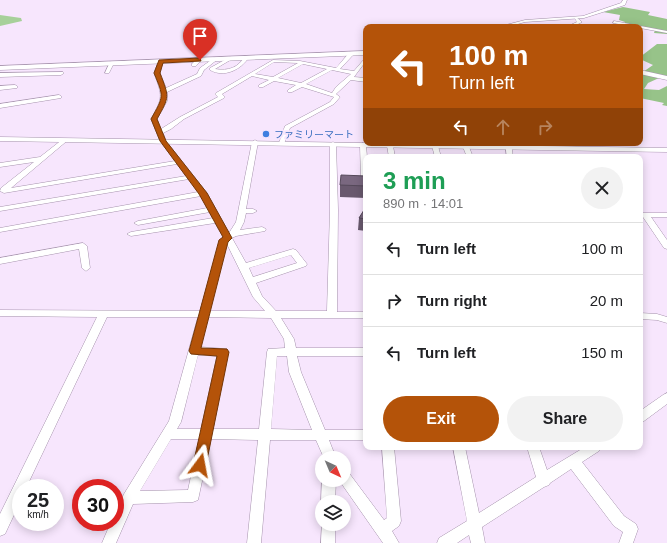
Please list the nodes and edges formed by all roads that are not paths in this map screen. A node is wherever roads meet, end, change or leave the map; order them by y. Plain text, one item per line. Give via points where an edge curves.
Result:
1 (625, 0) edge
2 (575, 18) junction
3 (614, 22) dead end
4 (512, 24) edge
5 (575, 24) edge
6 (624, 24) edge
7 (643, 28) edge
8 (666, 34) edge
9 (350, 52) junction
10 (363, 53) edge
11 (246, 57) junction
12 (230, 58) junction
13 (216, 59) junction
14 (271, 59) junction
15 (200, 60) junction
16 (161, 61) junction
17 (363, 62) edge
18 (302, 63) junction
19 (112, 64) junction
20 (194, 65) dead end
21 (0, 68) edge
22 (10, 68) junction
23 (334, 69) junction
24 (107, 72) dead end
25 (61, 73) dead end
26 (355, 73) junction
27 (643, 73) edge
28 (16, 74) junction
29 (250, 74) junction
30 (0, 75) edge
31 (350, 78) junction
32 (667, 78) edge
33 (274, 79) junction
34 (363, 80) edge
35 (10, 81) dead end
36 (302, 85) junction
37 (261, 86) dead end
38 (15, 87) dead end
39 (0, 88) edge
40 (164, 91) junction
41 (290, 91) dead end
42 (333, 95) junction
43 (59, 97) dead end
44 (0, 106) edge
45 (161, 137) junction
46 (0, 139) edge
47 (65, 140) junction
48 (254, 142) junction
49 (282, 143) junction
50 (333, 144) junction
51 (363, 145) edge
52 (390, 146) joint
53 (435, 146) junction
54 (508, 146) edge
55 (544, 146) edge
56 (466, 147) junction
57 (667, 150) edge
58 (391, 154) edge
59 (437, 154) edge
60 (469, 154) edge
61 (43, 159) junction
62 (179, 162) junction
63 (0, 165) edge
64 (191, 177) junction
65 (68, 180) junction
66 (1, 189) edge
67 (203, 193) junction
68 (69, 197) junction
69 (0, 209) edge
70 (212, 209) junction
71 (243, 211) junction
72 (253, 211) dead end
73 (667, 214) edge
74 (643, 215) edge
75 (218, 220) junction
76 (138, 223) dead end
77 (262, 229) dead end
78 (0, 230) edge
79 (131, 234) dead end
80 (231, 236) junction
81 (667, 246) edge
82 (0, 261) edge
83 (244, 267) junction
84 (86, 268) dead end
85 (251, 281) junction
86 (0, 313) edge
87 (103, 314) junction
88 (274, 314) junction
89 (204, 315) junction
90 (332, 315) junction
91 (363, 315) edge
92 (643, 316) edge
93 (667, 320) edge
94 (194, 351) junction
95 (292, 352) junction
96 (363, 352) edge
97 (667, 398) edge
98 (643, 416) edge
99 (169, 434) junction
100 (207, 434) junction
101 (264, 434) junction
102 (321, 435) junction
103 (363, 435) edge
104 (388, 450) edge
105 (460, 450) edge
106 (534, 450) edge
107 (590, 450) edge
108 (327, 451) edge
109 (574, 461) junction
110 (544, 480) junction
111 (351, 487) edge
112 (129, 498) junction
113 (474, 524) junction
114 (0, 529) edge
115 (383, 530) junction
116 (328, 531) edge
117 (109, 543) edge
118 (254, 543) edge
119 (328, 543) edge
120 (392, 543) edge
121 (444, 543) edge
122 (478, 543) edge
123 (626, 543) edge

1 - 2 street via 623,4
2 - 4 street
2 - 5 street via 580,22
3 - 6 street
7 - 8 street
9 - 10 street
9 - 14 street
9 - 23 street via 351,55
11 - 12 street
11 - 12 street via 244,63 229,72 212,70
11 - 14 street
12 - 13 street
13 - 15 street
13 - 40 street via 202,69 199,75
14 - 18 street
14 - 29 street
15 - 16 street
15 - 20 street
16 - 19 street
16 - 40 street via 157,73
17 - 26 street
18 - 23 street
18 - 33 street
19 - 22 street
19 - 24 street
21 - 22 street
22 - 30 street
23 - 26 street
23 - 36 street
25 - 28 street
26 - 31 street
27 - 32 street
28 - 30 street
28 - 35 street
29 - 33 street
29 - 45 street via 218,94 222,97 182,118
31 - 34 street
31 - 42 street
33 - 36 street
33 - 37 street
36 - 41 street
36 - 42 street
38 - 39 street
40 - 45 street via 164,101 154,119
42 - 49 street via 337,97 332,103 287,127
43 - 44 street
45 - 47 street
45 - 48 street
45 - 62 street
46 - 47 street
47 - 61 street
48 - 49 street
48 - 71 street
49 - 50 street
50 - 51 street
50 - 90 street
52 - 53 street
52 - 58 street
53 - 56 street
53 - 59 street
54 - 55 street
54 - 56 street
55 - 57 street
56 - 60 street
61 - 63 street
61 - 66 street via 15,182
62 - 64 street
62 - 65 street
64 - 67 street
64 - 68 street
65 - 66 street
65 - 68 street
67 - 70 street
67 - 78 street
68 - 69 street
70 - 75 street
70 - 76 street
71 - 72 street
71 - 80 street via 240,222
73 - 74 street
74 - 81 street
75 - 79 street
75 - 80 street
77 - 80 street
80 - 83 street
80 - 89 street via 224,240
82 - 84 street via 83,246
83 - 85 street
83 - 85 street via 293,252 303,264
85 - 88 street via 258,296
86 - 87 street
87 - 89 street
87 - 114 street
88 - 89 street
88 - 90 street
88 - 95 street
89 - 94 street
90 - 91 street
92 - 93 street
94 - 99 street via 175,422
94 - 100 street via 223,352
95 - 96 street
95 - 101 street via 272,352
95 - 102 street via 295,372
97 - 98 street
99 - 100 street
99 - 112 street
100 - 101 street
100 - 112 street via 192,496
101 - 102 street
101 - 118 street
102 - 103 street
102 - 108 street
104 - 115 street via 394,521
105 - 113 street
106 - 110 street
107 - 109 street
109 - 110 street
109 - 123 street via 619,522 630,529
110 - 113 street
111 - 115 street
112 - 117 street
113 - 121 street
113 - 122 street
115 - 120 street
116 - 119 street

